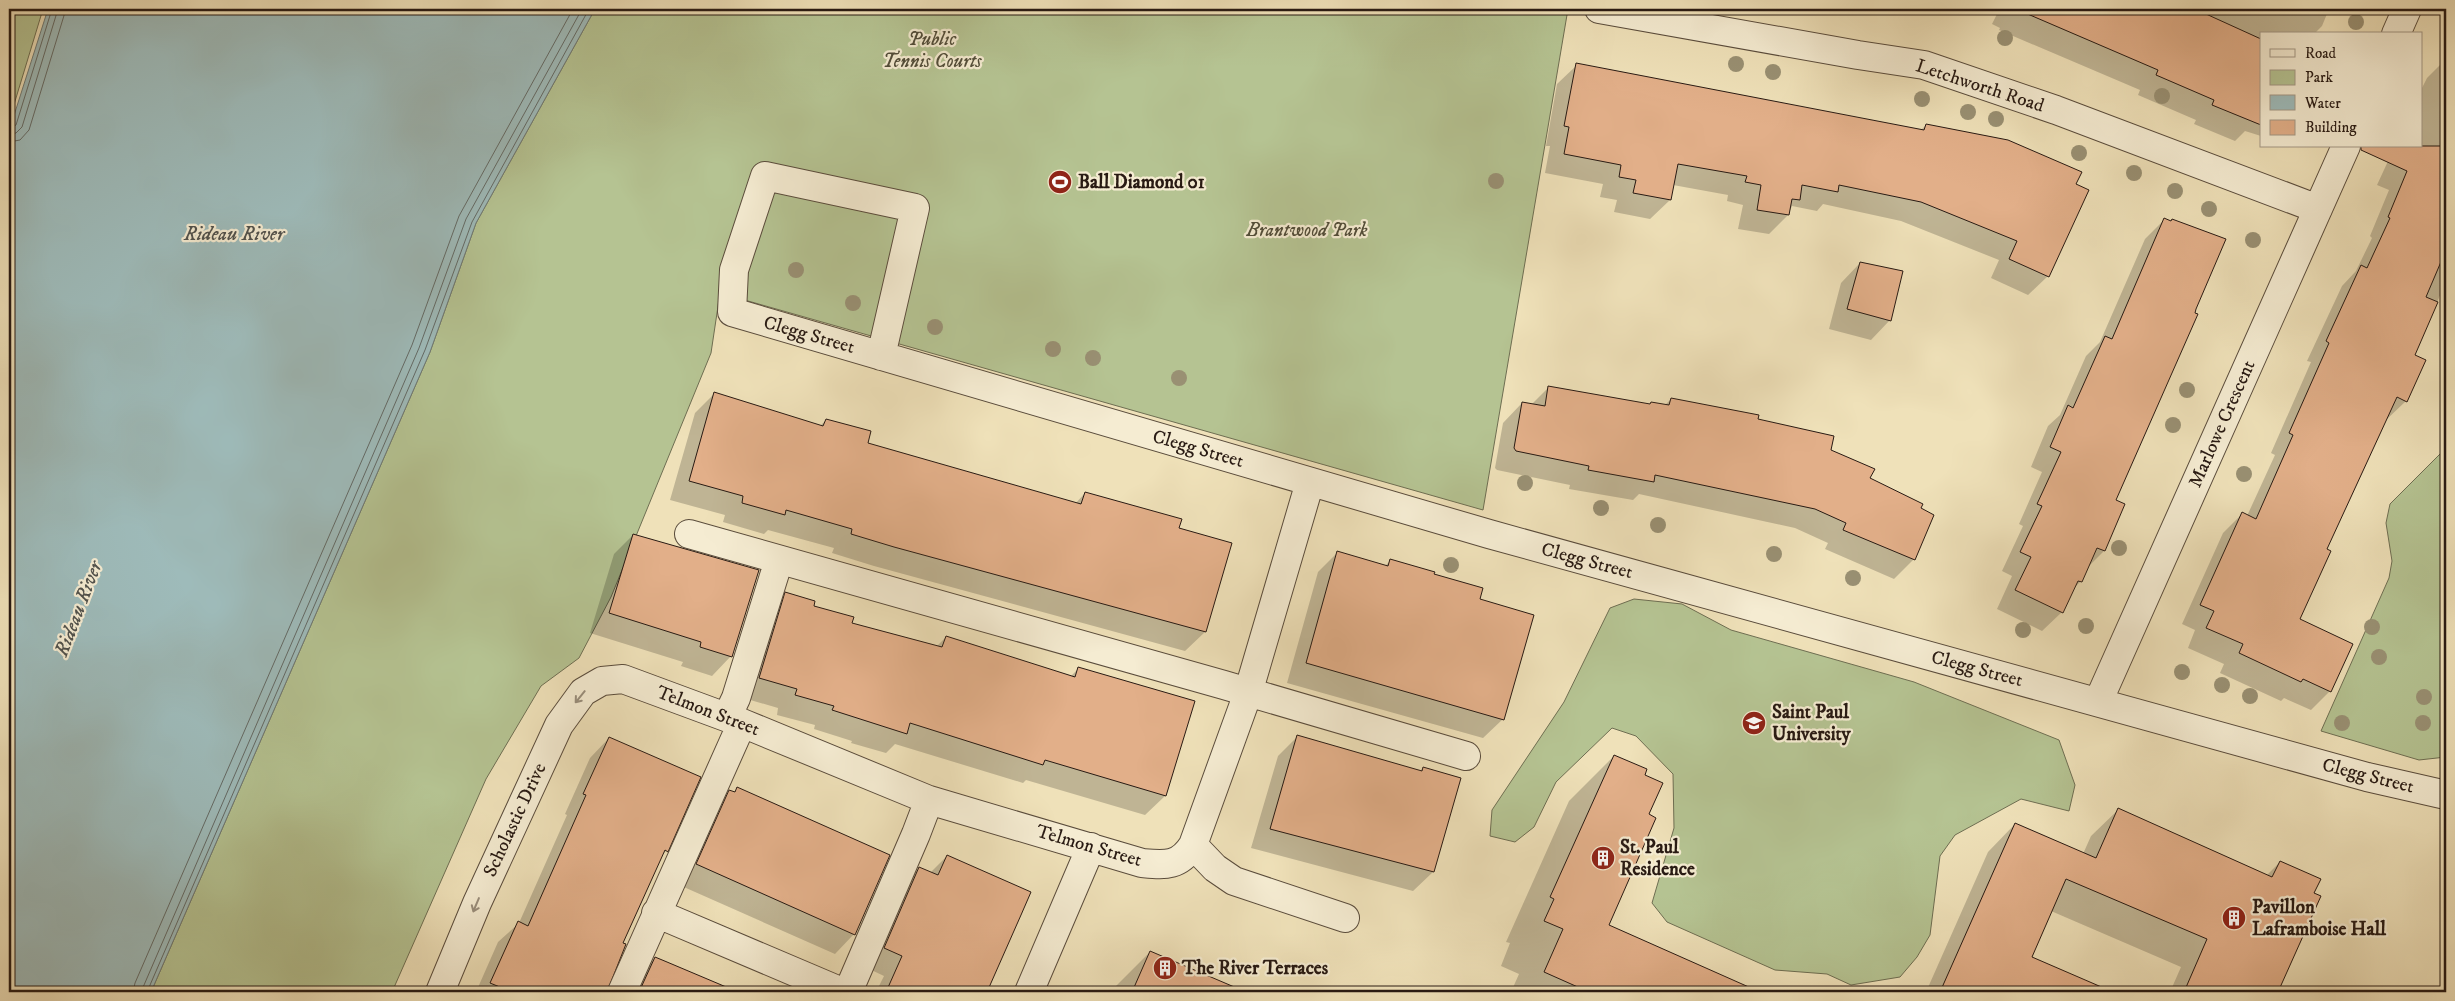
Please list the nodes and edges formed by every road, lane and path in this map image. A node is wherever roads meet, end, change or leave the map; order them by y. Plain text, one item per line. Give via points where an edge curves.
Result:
1 (1599, 9) edge
2 (2407, 9) edge
3 (2397, 32) edge
4 (2345, 148) edge
5 (2318, 209) junction
6 (881, 356) junction
7 (1310, 482) junction
8 (689, 534) dead end
9 (779, 560) junction
10 (623, 679) joint
11 (1248, 693) junction
12 (2098, 702) junction
13 (734, 720) junction
14 (1466, 756) dead end
15 (2446, 795) edge
16 (929, 800) junction
17 (1193, 845) junction
18 (1091, 847) junction
19 (656, 913) junction
20 (1346, 918) dead end
21 (440, 992) edge
22 (622, 992) edge
23 (842, 992) edge
24 (848, 992) edge
25 (1029, 992) edge

1 - 5 street, Letchworth Road via 1924,65 2056,110
2 - 3 street
4 - 5 street, Marlowe Crescent
5 - 12 street, Marlowe Crescent
6 - 6 street, Clegg Street via 732,312 734,270 765,176 915,208
6 - 7 street, Clegg Street
7 - 11 street, Telmon Street
7 - 12 street, Clegg Street
8 - 9 street
9 - 11 street
9 - 13 street via 736,698
10 - 13 street, Telmon Street
10 -> 21 street, Scholastic Drive via 602,681 583,692 559,725
11 - 14 street
11 - 17 street, Telmon Street
12 - 15 street, Clegg Street via 2367,777
13 - 16 street, Telmon Street
13 - 19 street
16 - 18 street, Telmon Street
16 - 24 street
17 - 18 street, Telmon Street via 1188,854 1168,865 1142,863
17 - 20 street via 1215,868 1234,881
18 - 25 street
19 - 22 street
19 - 23 street

